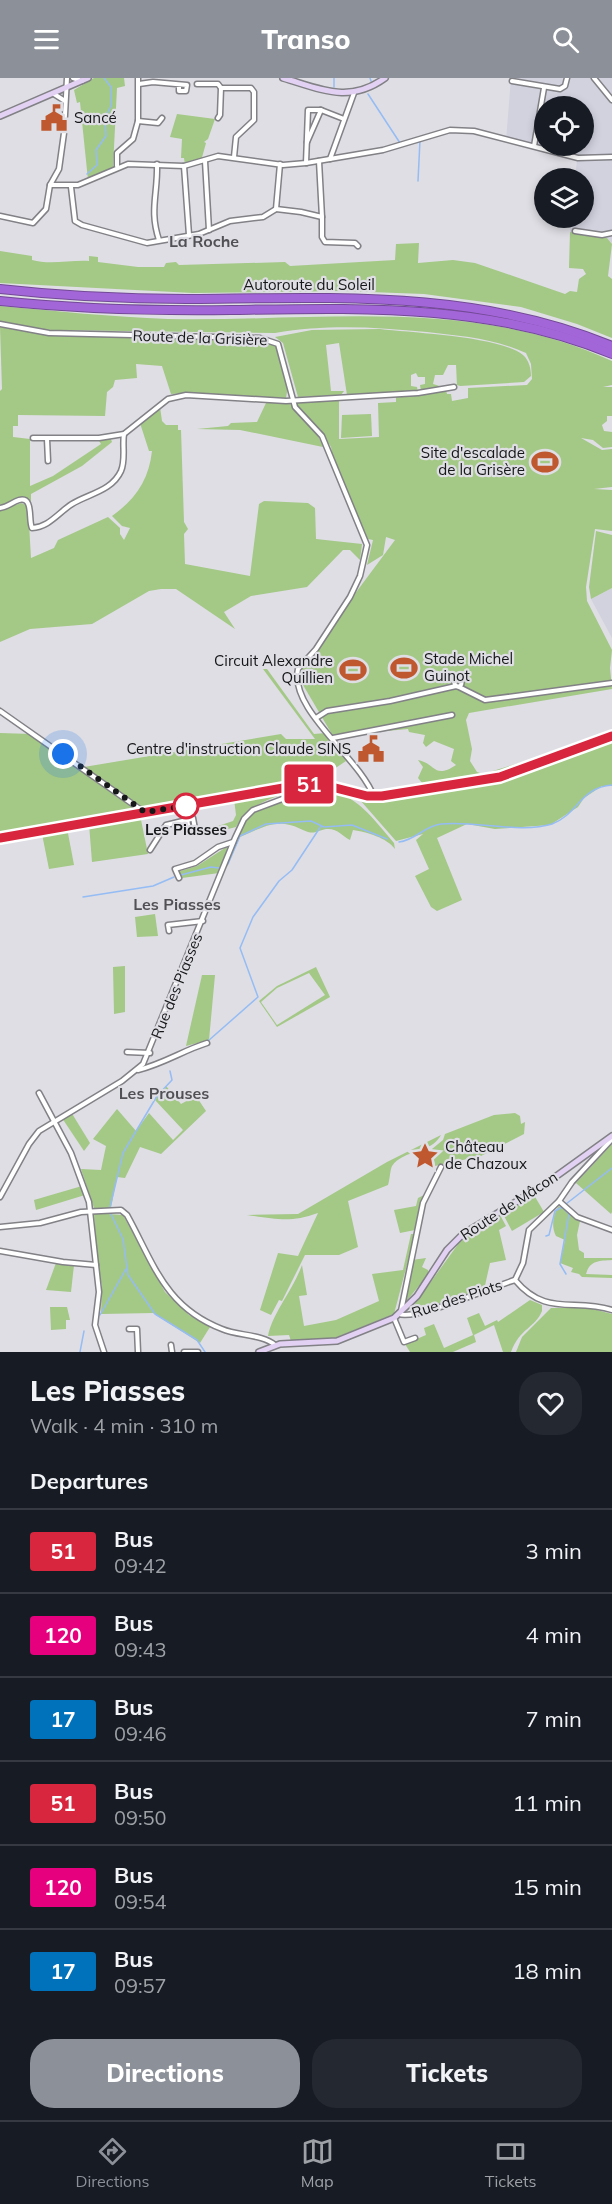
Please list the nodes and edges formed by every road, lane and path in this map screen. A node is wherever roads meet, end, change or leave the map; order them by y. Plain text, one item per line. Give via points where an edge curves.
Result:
1 (67, 78) edge
2 (73, 78) edge
3 (138, 78) edge
4 (283, 78) edge
5 (385, 78) edge
6 (567, 78) edge
7 (594, 78) edge
8 (85, 79) edge
9 (512, 81) dead end
10 (140, 84) junction
11 (197, 84) dead end
12 (179, 85) dead end
13 (66, 88) junction
14 (221, 88) junction
15 (544, 88) junction
16 (354, 93) junction
17 (54, 94) junction
18 (543, 96) edge
19 (612, 100) edge
20 (66, 102) junction
21 (321, 110) junction
22 (0, 114) edge
23 (162, 118) dead end
24 (218, 118) dead end
25 (344, 118) junction
26 (138, 121) junction
27 (307, 142) junction
28 (534, 146) edge
29 (571, 156) edge
30 (234, 157) junction
31 (612, 157) edge
32 (330, 159) junction
33 (205, 161) junction
34 (320, 161) junction
35 (306, 163) junction
36 (157, 164) junction
37 (280, 164) junction
38 (117, 166) junction
39 (184, 166) junction
40 (50, 185) junction
41 (71, 187) junction
42 (276, 209) junction
43 (0, 216) edge
44 (321, 217) junction
45 (209, 230) junction
46 (575, 231) dead end
47 (612, 233) edge
48 (189, 236) junction
49 (159, 240) junction
50 (358, 246) dead end
51 (0, 289) edge
52 (0, 301) edge
53 (0, 324) edge
54 (612, 346) edge
55 (612, 354) edge
56 (454, 387) dead end
57 (293, 400) junction
58 (124, 434) junction
59 (33, 438) dead end
60 (47, 439) junction
61 (48, 461) dead end
62 (0, 508) edge
63 (612, 683) edge
64 (0, 711) edge
65 (452, 715) dead end
66 (316, 718) junction
67 (612, 736) edge
68 (333, 738) junction
69 (320, 784) junction
70 (374, 797) junction
71 (189, 805) junction
72 (145, 812) junction
73 (0, 838) edge
74 (233, 842) junction
75 (150, 850) dead end
76 (179, 878) dead end
77 (203, 921) junction
78 (170, 931) dead end
79 (207, 1043) dead end
80 (127, 1052) dead end
81 (150, 1053) junction
82 (138, 1070) junction
83 (39, 1093) dead end
84 (53, 1121) junction
85 (612, 1137) edge
86 (441, 1167) dead end
87 (0, 1197) edge
88 (559, 1201) junction
89 (90, 1210) junction
90 (0, 1227) edge
91 (612, 1230) edge
92 (0, 1251) edge
93 (96, 1265) junction
94 (516, 1280) junction
95 (612, 1310) edge
96 (398, 1314) junction
97 (129, 1329) dead end
98 (415, 1338) dead end
99 (171, 1345) dead end
100 (274, 1346) junction
101 (104, 1352) edge
102 (138, 1352) edge
103 (172, 1352) edge
104 (184, 1352) edge
105 (198, 1352) edge
106 (259, 1352) edge

1 - 13 street
2 - 8 street
3 - 10 street
4 - 16 street via 331,92
5 - 16 street
6 - 15 street via 564,88
7 - 19 street
8 - 13 street
9 - 15 street
10 - 12 street
10 - 26 street
11 - 14 street via 218,84
13 - 17 street
13 - 20 street
14 - 24 street
14 - 30 street via 251,88 254,92 254,120 236,136
15 - 18 street
16 - 25 street
17 - 20 street
17 - 22 street
20 - 40 street via 59,169
21 - 25 street
21 - 27 street
21 - 27 street via 308,111
23 - 26 street via 158,123
25 - 32 street
26 - 38 street via 133,139 117,153
27 - 35 street
28 - 32 street via 467,129 450,130 394,147
29 - 31 street
30 - 33 street via 218,156
30 - 37 street
32 - 34 street
33 - 39 street
33 - 45 street
34 - 35 street
34 - 44 street
35 - 37 street
36 - 38 street
36 - 39 street
36 - 49 street via 152,213
37 - 42 street
38 - 41 street
39 - 48 street
40 - 41 street
40 - 43 street via 46,209 37,220 26,223
41 - 49 street via 74,219 82,225 140,242
42 - 44 street
42 - 45 street via 263,217 230,221
44 - 50 street via 325,242
45 - 48 street
46 - 47 street
48 - 49 street
51 - 54 highway, Autoroute du Soleil via 120,298 331,297 439,302 535,319
52 - 55 highway, Autoroute du Soleil via 129,310 440,312 536,328
53 - 57 street, Route de la Grisière via 49,333 269,338 281,348
56 - 57 street via 418,393
57 - 58 street via 175,397
57 - 66 street, Route de la Grisière via 300,415 322,436 367,545 350,597 297,673 302,698
58 - 60 street
58 - 62 street via 121,471 113,482 70,505 51,521 32,528 30,506 25,501
59 - 60 street
60 - 61 street
63 - 66 street via 485,700 458,684 327,711
64 - 72 street
65 - 68 street
66 - 68 street
67 - 70 street via 500,777
68 - 70 street
69 - 70 street
69 - 71 street
69 - 74 street, Rue des Piasses via 253,810
71 - 72 street
71 - 75 street via 189,819 166,825
72 - 73 street
74 - 76 street via 218,847 195,864 175,869
74 - 77 street, Rue des Piasses
77 - 78 street via 168,925
77 - 81 street, Rue des Piasses
79 - 82 street
80 - 81 street
81 - 82 street, Rue des Piasses
82 - 84 street, Rue des Piasses
83 - 84 street
84 - 87 street, Rue des Piasses via 29,1144
84 - 89 street via 71,1153
85 - 88 street
85 - 96 street, Route de Mâcon via 544,1185 463,1234 447,1250 417,1296
86 - 96 street via 423,1203
88 - 91 street via 577,1217
88 - 94 street via 529,1230
89 - 90 street via 40,1223
89 - 93 street
89 - 100 street via 121,1210 127,1215 165,1288 184,1308 224,1330 268,1340
92 - 93 street
93 - 101 street via 99,1292 95,1325
94 - 95 street via 526,1292 548,1304 592,1305
94 - 96 street, Rue des Piots via 430,1309 405,1316
96 - 98 street via 404,1342
96 - 100 street, Route de Mâcon via 337,1341
97 - 102 street via 137,1329
99 - 103 street
100 - 106 street, Route de Mâcon
104 - 105 street

